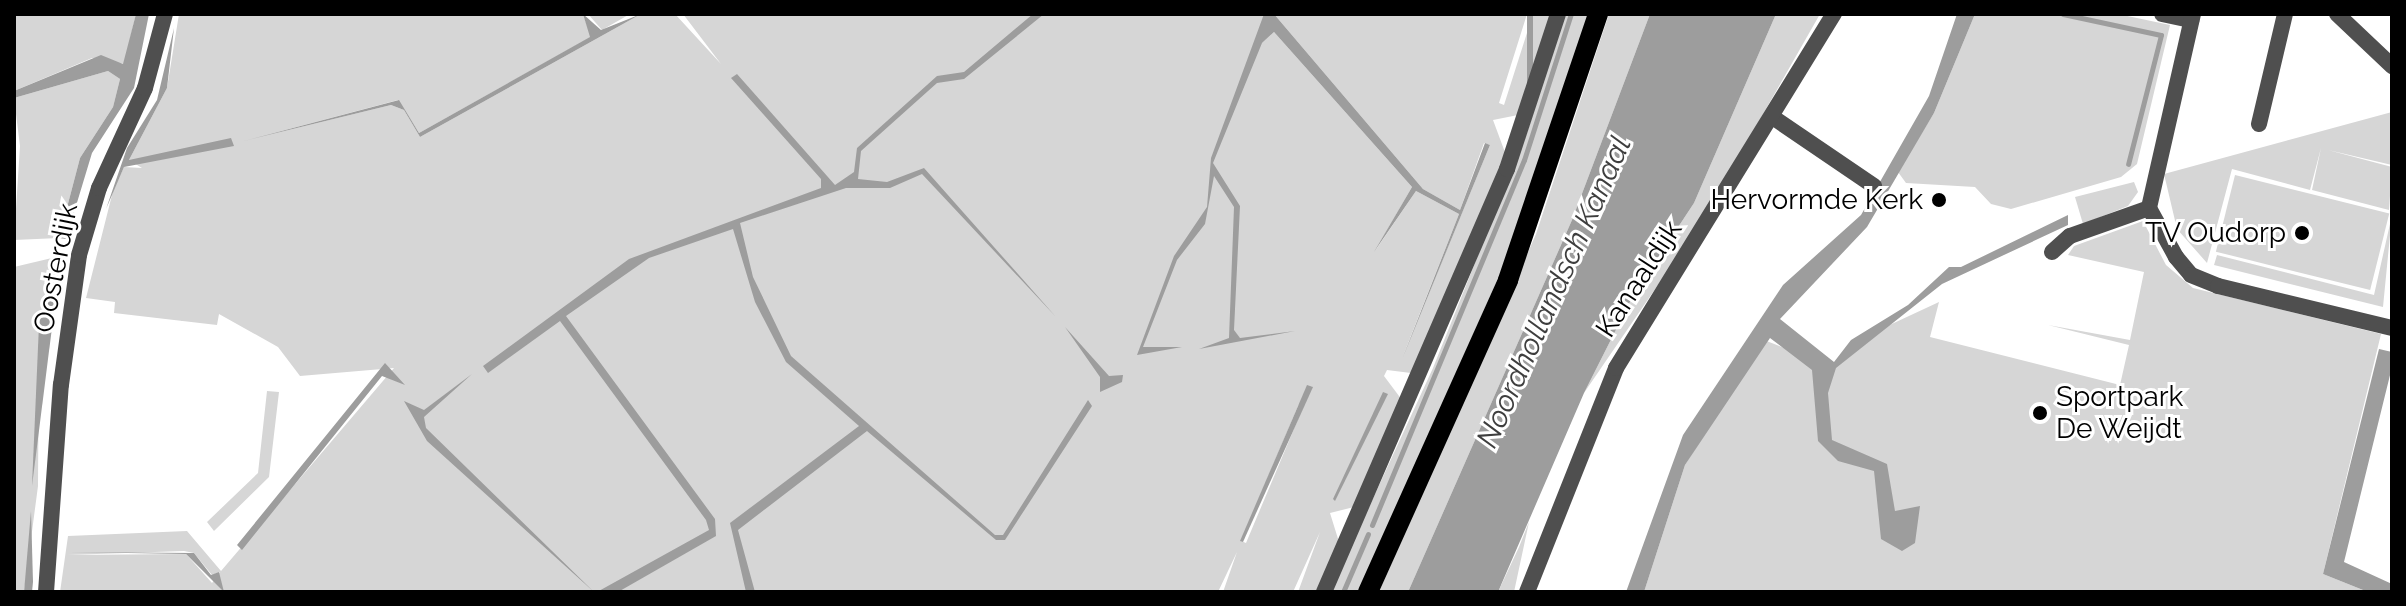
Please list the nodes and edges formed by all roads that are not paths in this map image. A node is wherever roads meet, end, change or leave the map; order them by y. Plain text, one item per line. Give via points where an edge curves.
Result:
1 (165, 14) edge
2 (1558, 14) edge
3 (1598, 14) edge
4 (1834, 14) edge
5 (2162, 14) edge
6 (2285, 14) edge
7 (2337, 14) edge
8 (2192, 17) edge
9 (2392, 66) edge
10 (1774, 118) junction
11 (2259, 124) dead end
12 (1874, 186) dead end
13 (2149, 208) junction
14 (2052, 252) dead end
15 (2392, 328) edge
16 (46, 592) edge
17 (1324, 592) edge
18 (1368, 592) edge
19 (1527, 592) edge

1 - 16 street, Oosterdijk via 145,88 104,174 79,255 61,385
2 - 17 street via 1507,169
3 - 18 main road via 1508,280
4 - 10 street, Kanaaldijk
5 - 8 street
6 - 11 street
7 - 9 street
8 - 13 street
10 - 12 street
10 - 19 street, Kanaaldijk via 1616,368
13 - 14 street via 2070,236
13 - 15 street via 2191,275

